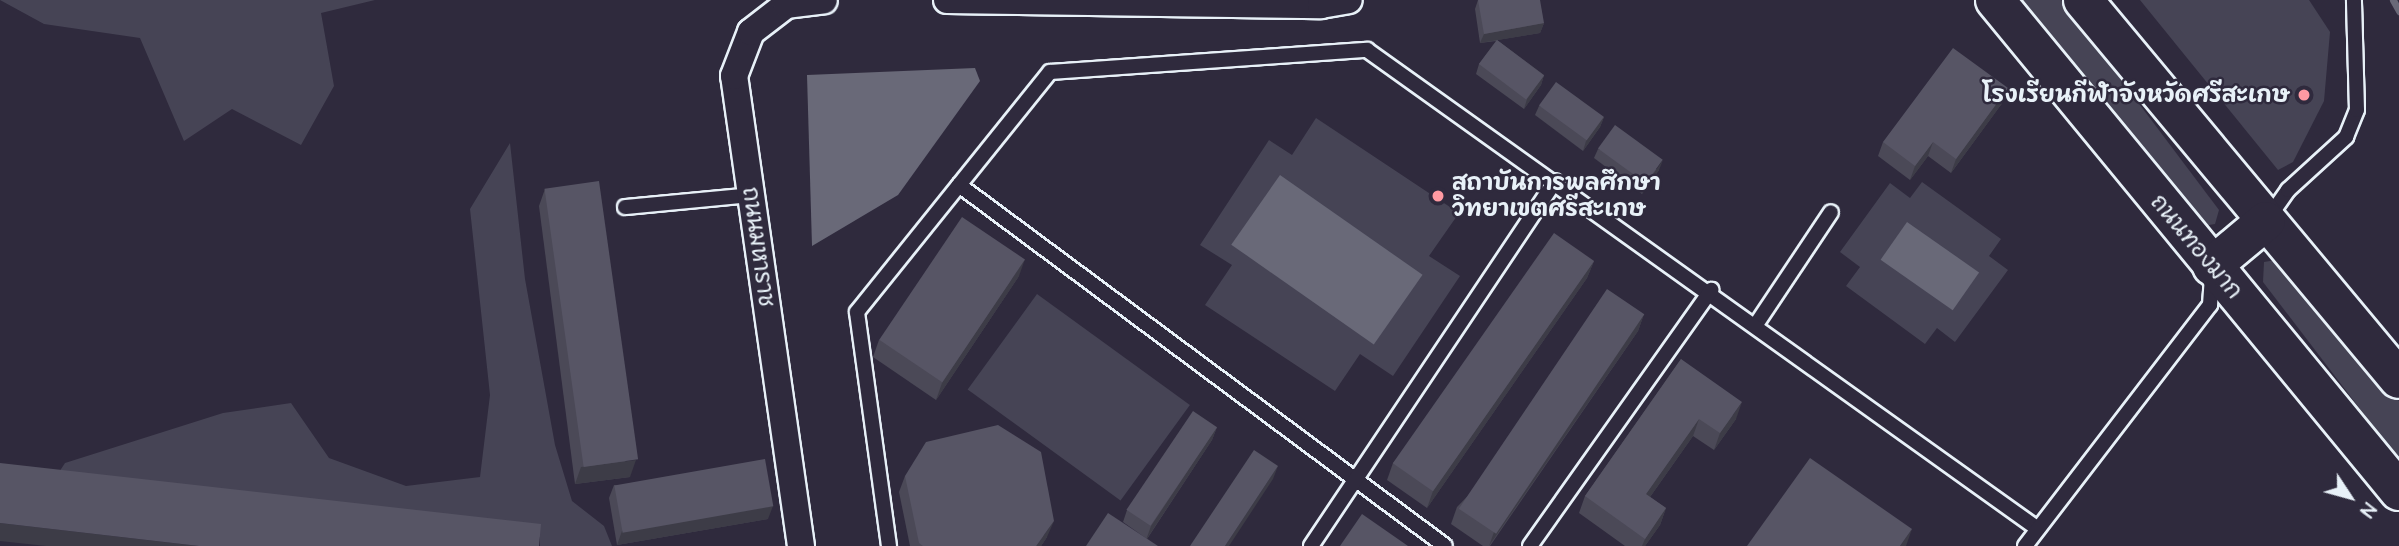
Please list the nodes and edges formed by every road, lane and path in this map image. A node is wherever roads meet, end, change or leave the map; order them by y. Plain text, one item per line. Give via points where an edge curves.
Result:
1 (824, 0) edge
2 (947, 0) edge
3 (1349, 0) edge
4 (1996, 0) edge
5 (2083, 0) edge
6 (2354, 0) edge
7 (1555, 181) junction
8 (959, 185) junction
9 (751, 195) junction
10 (625, 208) dead end
11 (1831, 212) dead end
12 (2266, 221) junction
13 (2212, 266) junction
14 (1711, 290) junction
15 (1757, 323) junction
16 (2399, 379) edge
17 (1354, 479) junction
18 (2399, 491) edge
19 (2038, 529) junction
20 (800, 546) edge
21 (889, 546) edge
22 (1311, 546) edge
23 (1445, 546) edge
24 (1530, 546) edge
25 (2025, 546) edge

1 - 9 street, ถนนมหาราช via 786,5 751,32 734,76
2 - 3 street via 1321,5
4 - 13 main road, ถนนทองมาก
5 - 12 main road
6 - 12 lane via 2357,110 2346,137 2288,190
7 - 8 lane via 1367,50 1050,72
7 - 14 lane
7 - 17 lane
8 - 17 lane
8 - 21 lane via 857,312
9 - 10 lane
9 - 20 street, ถนนมหาราช
11 - 15 lane
12 - 13 main road
12 - 16 main road
13 - 18 main road, ถนนทองมาก
13 - 19 lane via 2210,305
14 - 15 lane
14 - 24 lane
15 - 19 lane
17 - 22 lane
17 - 23 lane
19 - 25 lane

